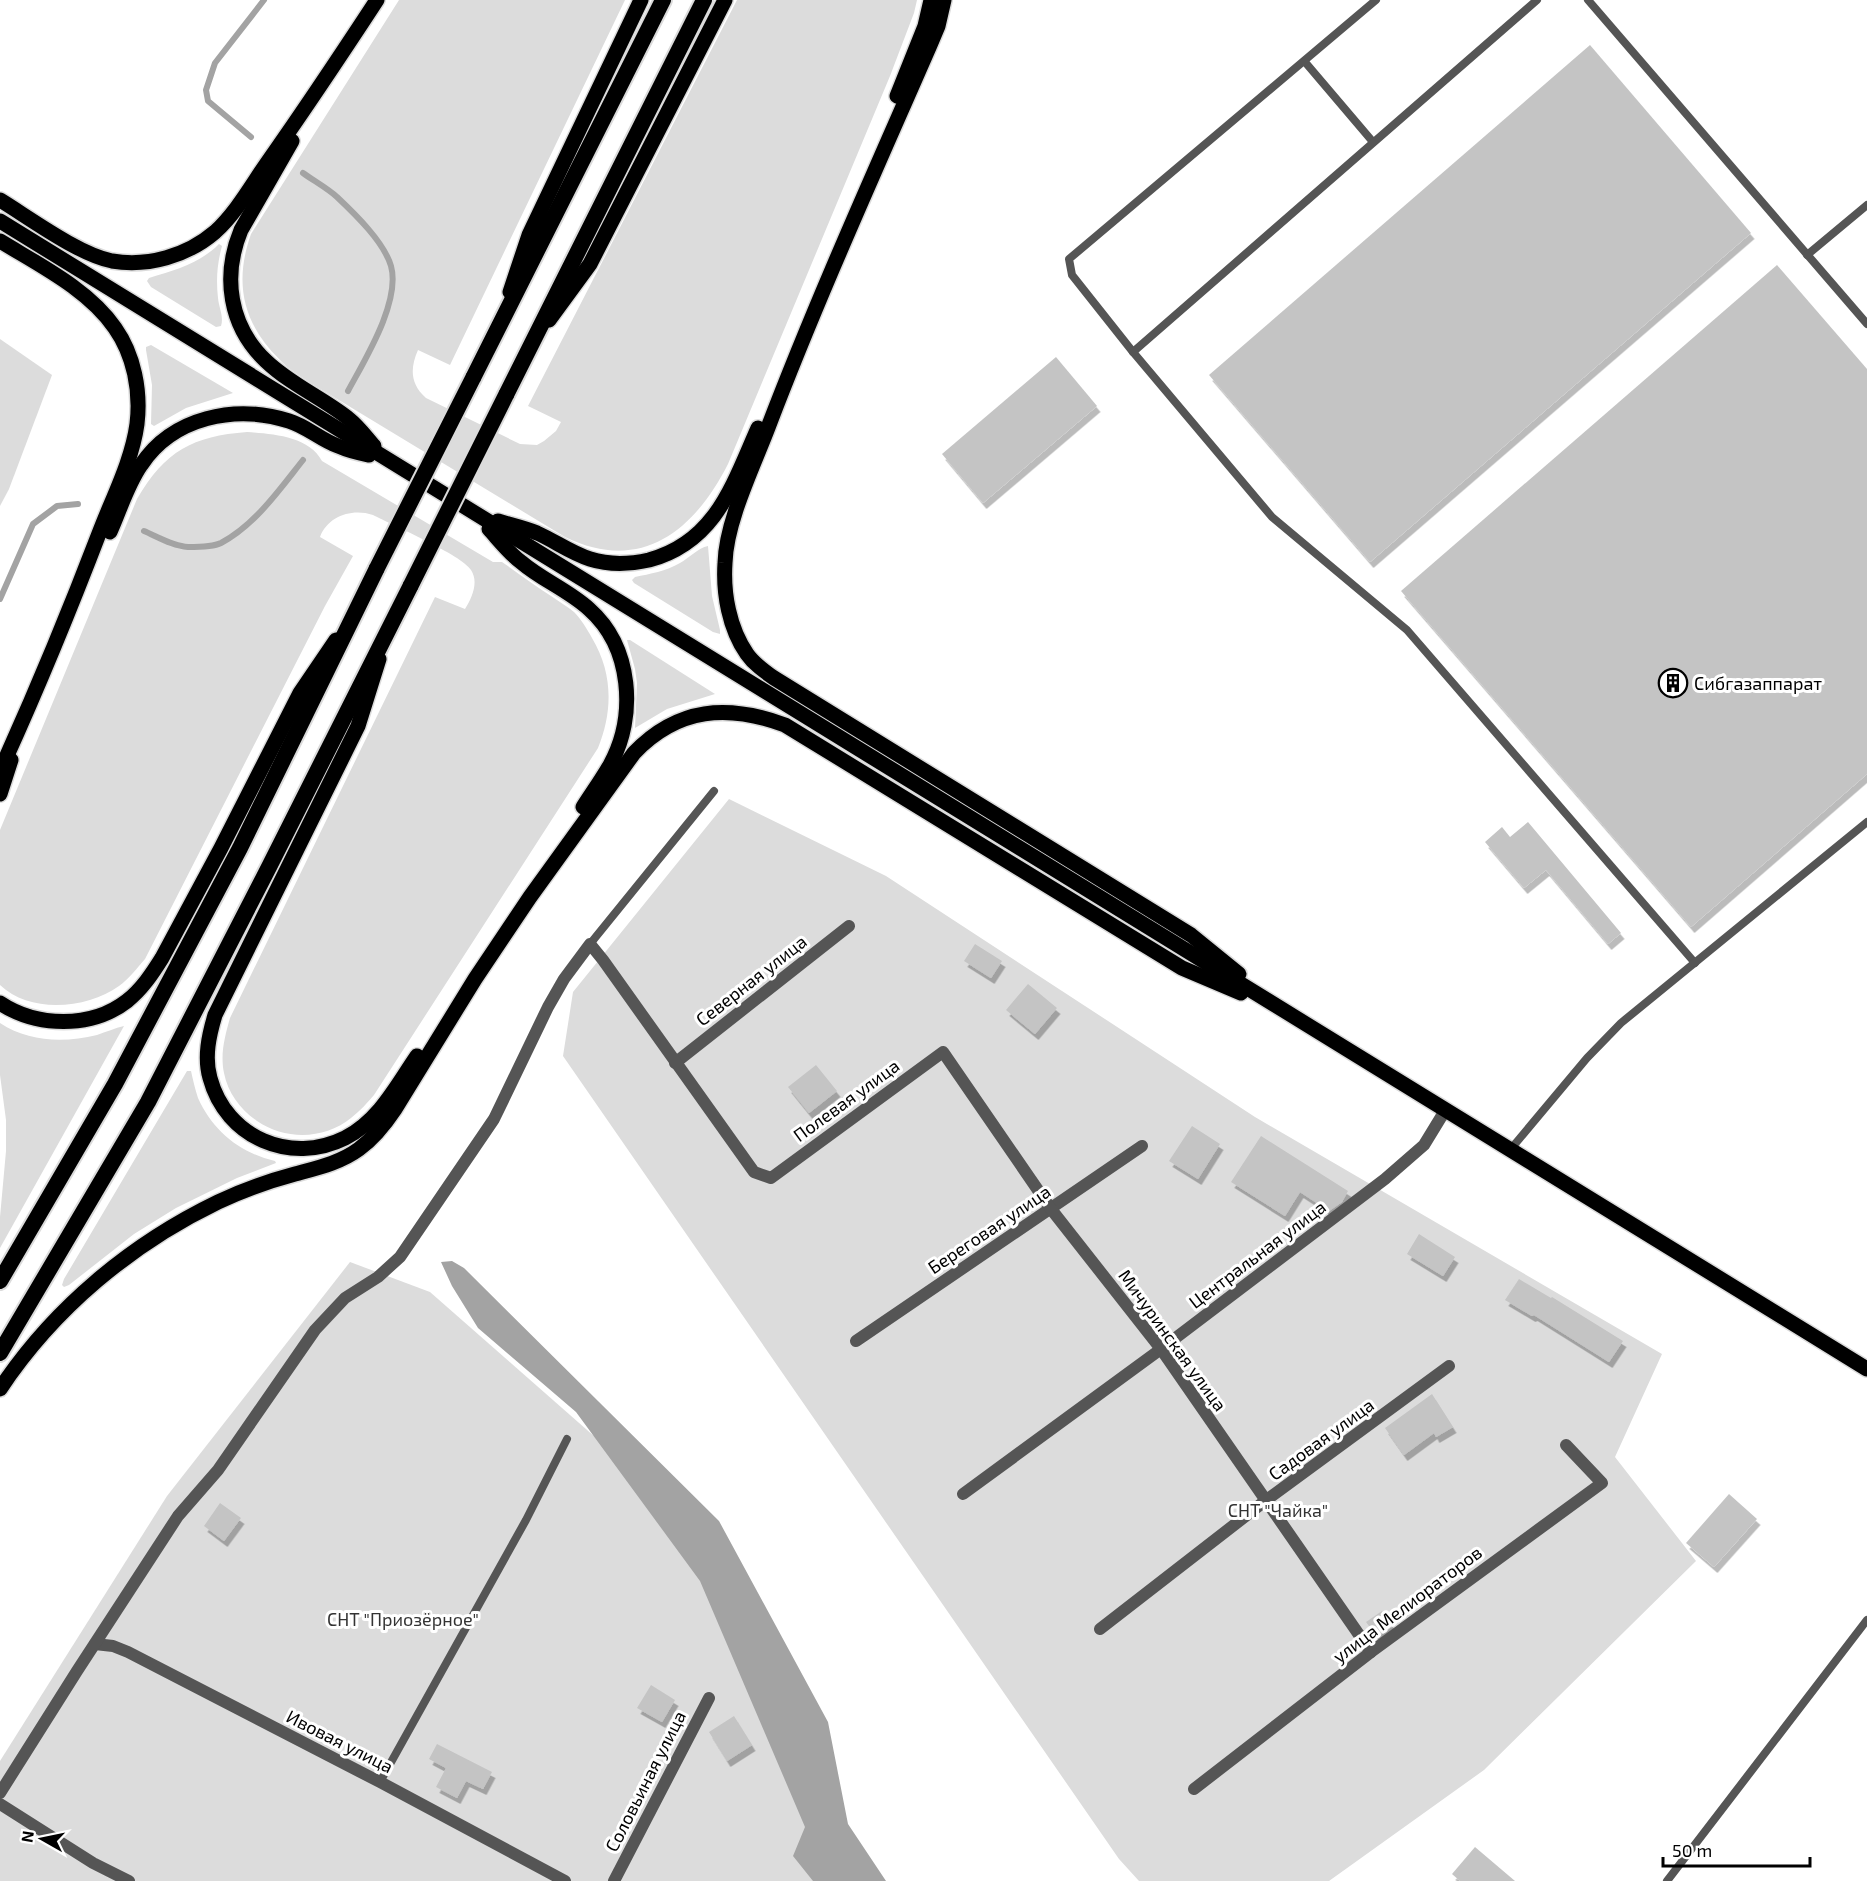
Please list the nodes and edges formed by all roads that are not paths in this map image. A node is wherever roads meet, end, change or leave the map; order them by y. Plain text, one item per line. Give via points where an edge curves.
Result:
1 (377, 0) edge
2 (641, 0) edge
3 (663, 0) edge
4 (704, 0) edge
5 (725, 0) edge
6 (931, 0) edge
7 (944, 0) edge
8 (1376, 0) edge
9 (1537, 0) edge
10 (1588, 0) edge
11 (1305, 62) junction
12 (312, 100) junction
13 (1373, 142) junction
14 (0, 200) edge
15 (1867, 205) edge
16 (857, 210) junction
17 (0, 221) edge
18 (0, 241) edge
19 (1807, 255) junction
20 (1867, 324) edge
21 (497, 330) junction
22 (530, 347) junction
23 (1133, 352) junction
24 (795, 359) junction
25 (389, 461) junction
26 (475, 514) junction
27 (70, 609) junction
28 (355, 613) junction
29 (387, 632) junction
30 (23, 719) junction
31 (0, 771) edge
32 (714, 791) dead end
33 (0, 794) edge
34 (1867, 822) edge
35 (530, 897) junction
36 (849, 926) dead end
37 (590, 944) junction
38 (1695, 963) junction
39 (475, 979) junction
40 (0, 1003) edge
41 (1286, 1012) junction
42 (943, 1052) joint
43 (675, 1063) junction
44 (1446, 1109) junction
45 (1142, 1146) dead end
46 (1510, 1150) junction
47 (1051, 1209) junction
48 (0, 1281) edge
49 (856, 1341) dead end
50 (1161, 1349) junction
51 (0, 1353) edge
52 (1449, 1366) dead end
53 (1867, 1369) edge
54 (0, 1389) edge
55 (567, 1439) dead end
56 (1566, 1445) dead end
57 (963, 1494) dead end
58 (1265, 1502) junction
59 (1867, 1620) edge
60 (1100, 1629) dead end
61 (95, 1644) junction
62 (1371, 1652) junction
63 (709, 1698) dead end
64 (380, 1782) junction
65 (1194, 1789) dead end
66 (0, 1793) edge
67 (0, 1804) edge
68 (129, 1881) edge
69 (565, 1881) edge
70 (614, 1881) edge
71 (1667, 1881) edge

1 - 12 main road
2 - 21 main road via 529,236
3 - 21 highway
4 - 22 highway
5 - 22 main road via 590,264
6 - 16 main road
7 - 16 main road via 938,26
8 - 11 lane
9 - 13 lane
10 - 19 lane
11 - 13 lane
11 - 23 lane via 1069,259 1072,275
12 - 14 main road via 225,222 204,240 177,254 142,262 95,256
12 - 25 main road via 241,231 231,262 230,290 246,335 266,362 350,420
13 - 23 lane
15 - 19 lane
16 - 24 main road
17 - 25 main road
18 - 27 main road via 63,280 101,311 125,345 138,388 137,423 129,455
19 - 20 lane
21 - 28 highway, bridge
22 - 29 highway, bridge
23 - 38 lane via 1272,517 1407,630
24 - 26 main road via 719,511 699,534 675,550 640,562 592,560 537,533
24 - 41 main road via 728,540 727,603 748,655 782,684 1191,934
25 - 26 main road
25 - 27 main road via 337,446 292,422 258,414 212,417 181,428 140,466 105,545
26 - 35 main road via 520,562 596,616 615,644 625,675 624,725 614,757
26 - 41 main road
27 - 30 main road
28 - 40 main road via 300,693 162,958 139,990 110,1011 72,1021 34,1019
28 - 48 highway via 240,848 115,1084
29 - 39 main road via 358,726 215,1015 207,1049 209,1077 215,1093 233,1121 275,1146 314,1148 345,1138 378,1111
29 - 51 highway via 148,1102
30 - 31 main road
30 - 33 main road
32 - 37 lane
34 - 38 lane
35 - 39 main road
35 - 41 main road via 643,743 694,716 722,712 759,716 785,725 1182,968
36 - 43 street, Северная улица
37 - 43 street
37 - 61 street via 548,1007 494,1119 400,1257 345,1298 315,1330 218,1470 178,1516
38 - 46 lane via 1621,1023
39 - 54 main road via 395,1109 369,1140 342,1159 219,1201 148,1242 58,1316
41 - 44 main road
42 - 43 street, Полевая улица via 771,1178 754,1172
42 - 47 street, Мичуринская улица
44 - 46 main road
44 - 50 street, Центральная улица via 1424,1145 1384,1179
45 - 47 street, Береговая улица
46 - 53 main road
47 - 49 street, Береговая улица
47 - 50 street, Мичуринская улица
50 - 57 street, Центральная улица
50 - 58 street, Мичуринская улица
52 - 58 street, Садовая улица
55 - 64 lane
56 - 62 street, улица Мелиораторов via 1602,1483
58 - 60 street, Садовая улица
58 - 62 street, Мичуринская улица
59 - 71 lane
61 - 64 street, Ивовая улица via 128,1652
61 - 66 street
62 - 65 street, улица Мелиораторов
63 - 70 street, Соловьиная улица
64 - 69 street, Ивовая улица
67 - 68 street

